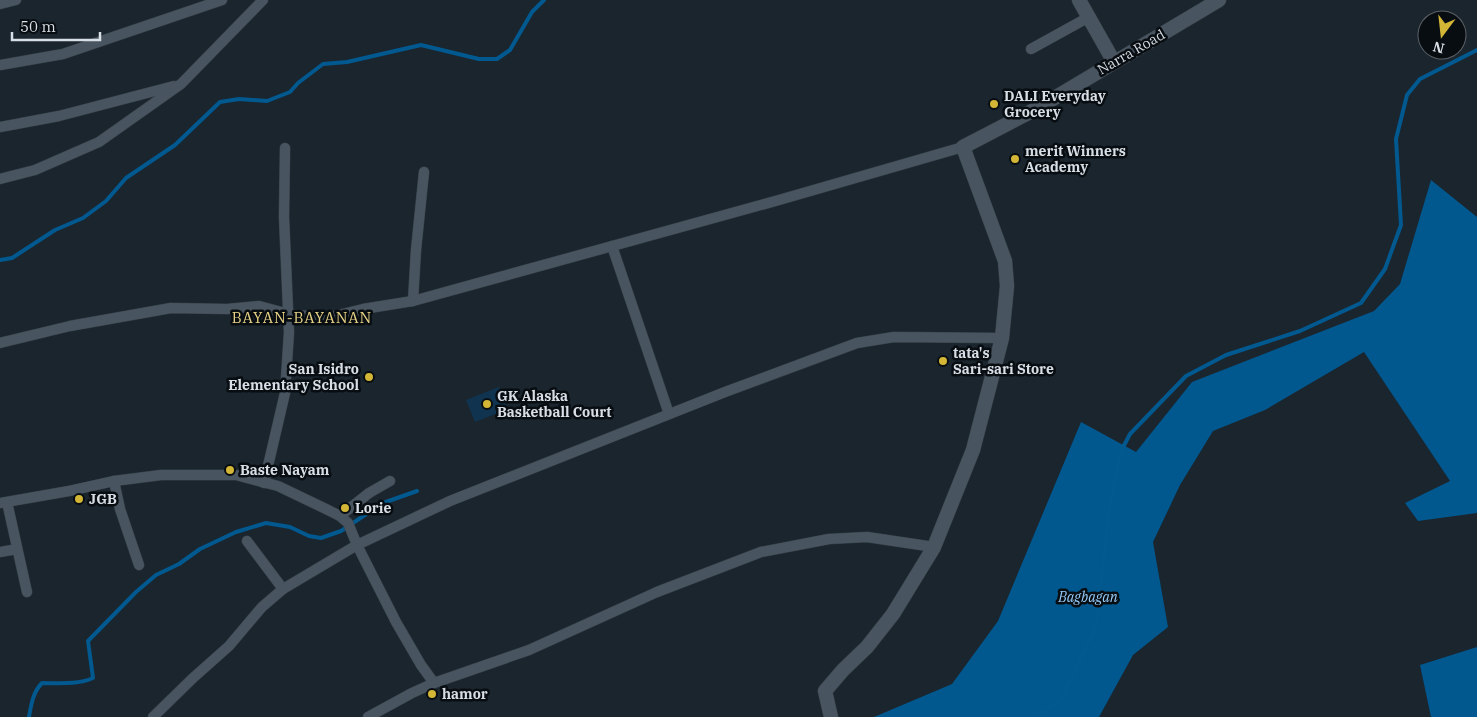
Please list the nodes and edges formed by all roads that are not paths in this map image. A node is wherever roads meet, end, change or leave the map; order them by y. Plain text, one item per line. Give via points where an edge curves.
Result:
1 (16, 0) edge
2 (222, 0) edge
3 (263, 0) edge
4 (1079, 0) edge
5 (1219, 0) edge
6 (0, 4) edge
7 (1089, 17) junction
8 (1031, 49) dead end
9 (1114, 62) junction
10 (0, 65) edge
11 (181, 84) junction
12 (0, 127) edge
13 (963, 146) junction
14 (285, 148) dead end
15 (424, 172) dead end
16 (0, 179) edge
17 (612, 246) junction
18 (413, 301) junction
19 (289, 314) junction
20 (1002, 338) junction
21 (0, 343) edge
22 (669, 414) junction
23 (114, 480) junction
24 (390, 481) dead end
25 (264, 483) junction
26 (4, 503) edge
27 (340, 516) junction
28 (248, 541) dead end
29 (357, 545) junction
30 (934, 547) junction
31 (18, 549) junction
32 (0, 552) edge
33 (139, 565) dead end
34 (282, 589) junction
35 (27, 592) dead end
36 (434, 683) junction
37 (154, 717) edge
38 (368, 717) edge
39 (831, 717) edge

1 - 6 street
2 - 10 street via 62,54
3 - 11 street
4 - 7 street
5 - 9 street, Narra Road
7 - 8 street
7 - 9 street
9 - 13 street, Narra Road via 1036,109
11 - 12 street via 59,116
11 - 16 street via 99,142 36,170
13 - 17 street
13 - 20 street via 1005,261 1007,286
14 - 19 street via 284,217
15 - 18 street
17 - 18 street
17 - 22 street
18 - 19 street via 326,318
19 - 21 street via 259,306 171,308 70,326
19 - 25 street via 285,394
20 - 22 street via 894,337 857,343
20 - 30 street via 973,450
22 - 29 street via 450,502
23 - 25 street via 196,474 236,475
23 - 26 street
23 - 33 street
24 - 27 street
25 - 27 street via 278,486
26 - 31 street
27 - 29 street via 349,526
28 - 34 street
29 - 34 street
29 - 36 street via 396,622
30 - 36 street via 867,537 829,539 761,552 657,592 529,650
30 - 39 street via 893,614 825,692
31 - 32 street
31 - 35 street
34 - 37 street via 229,646
36 - 38 street

